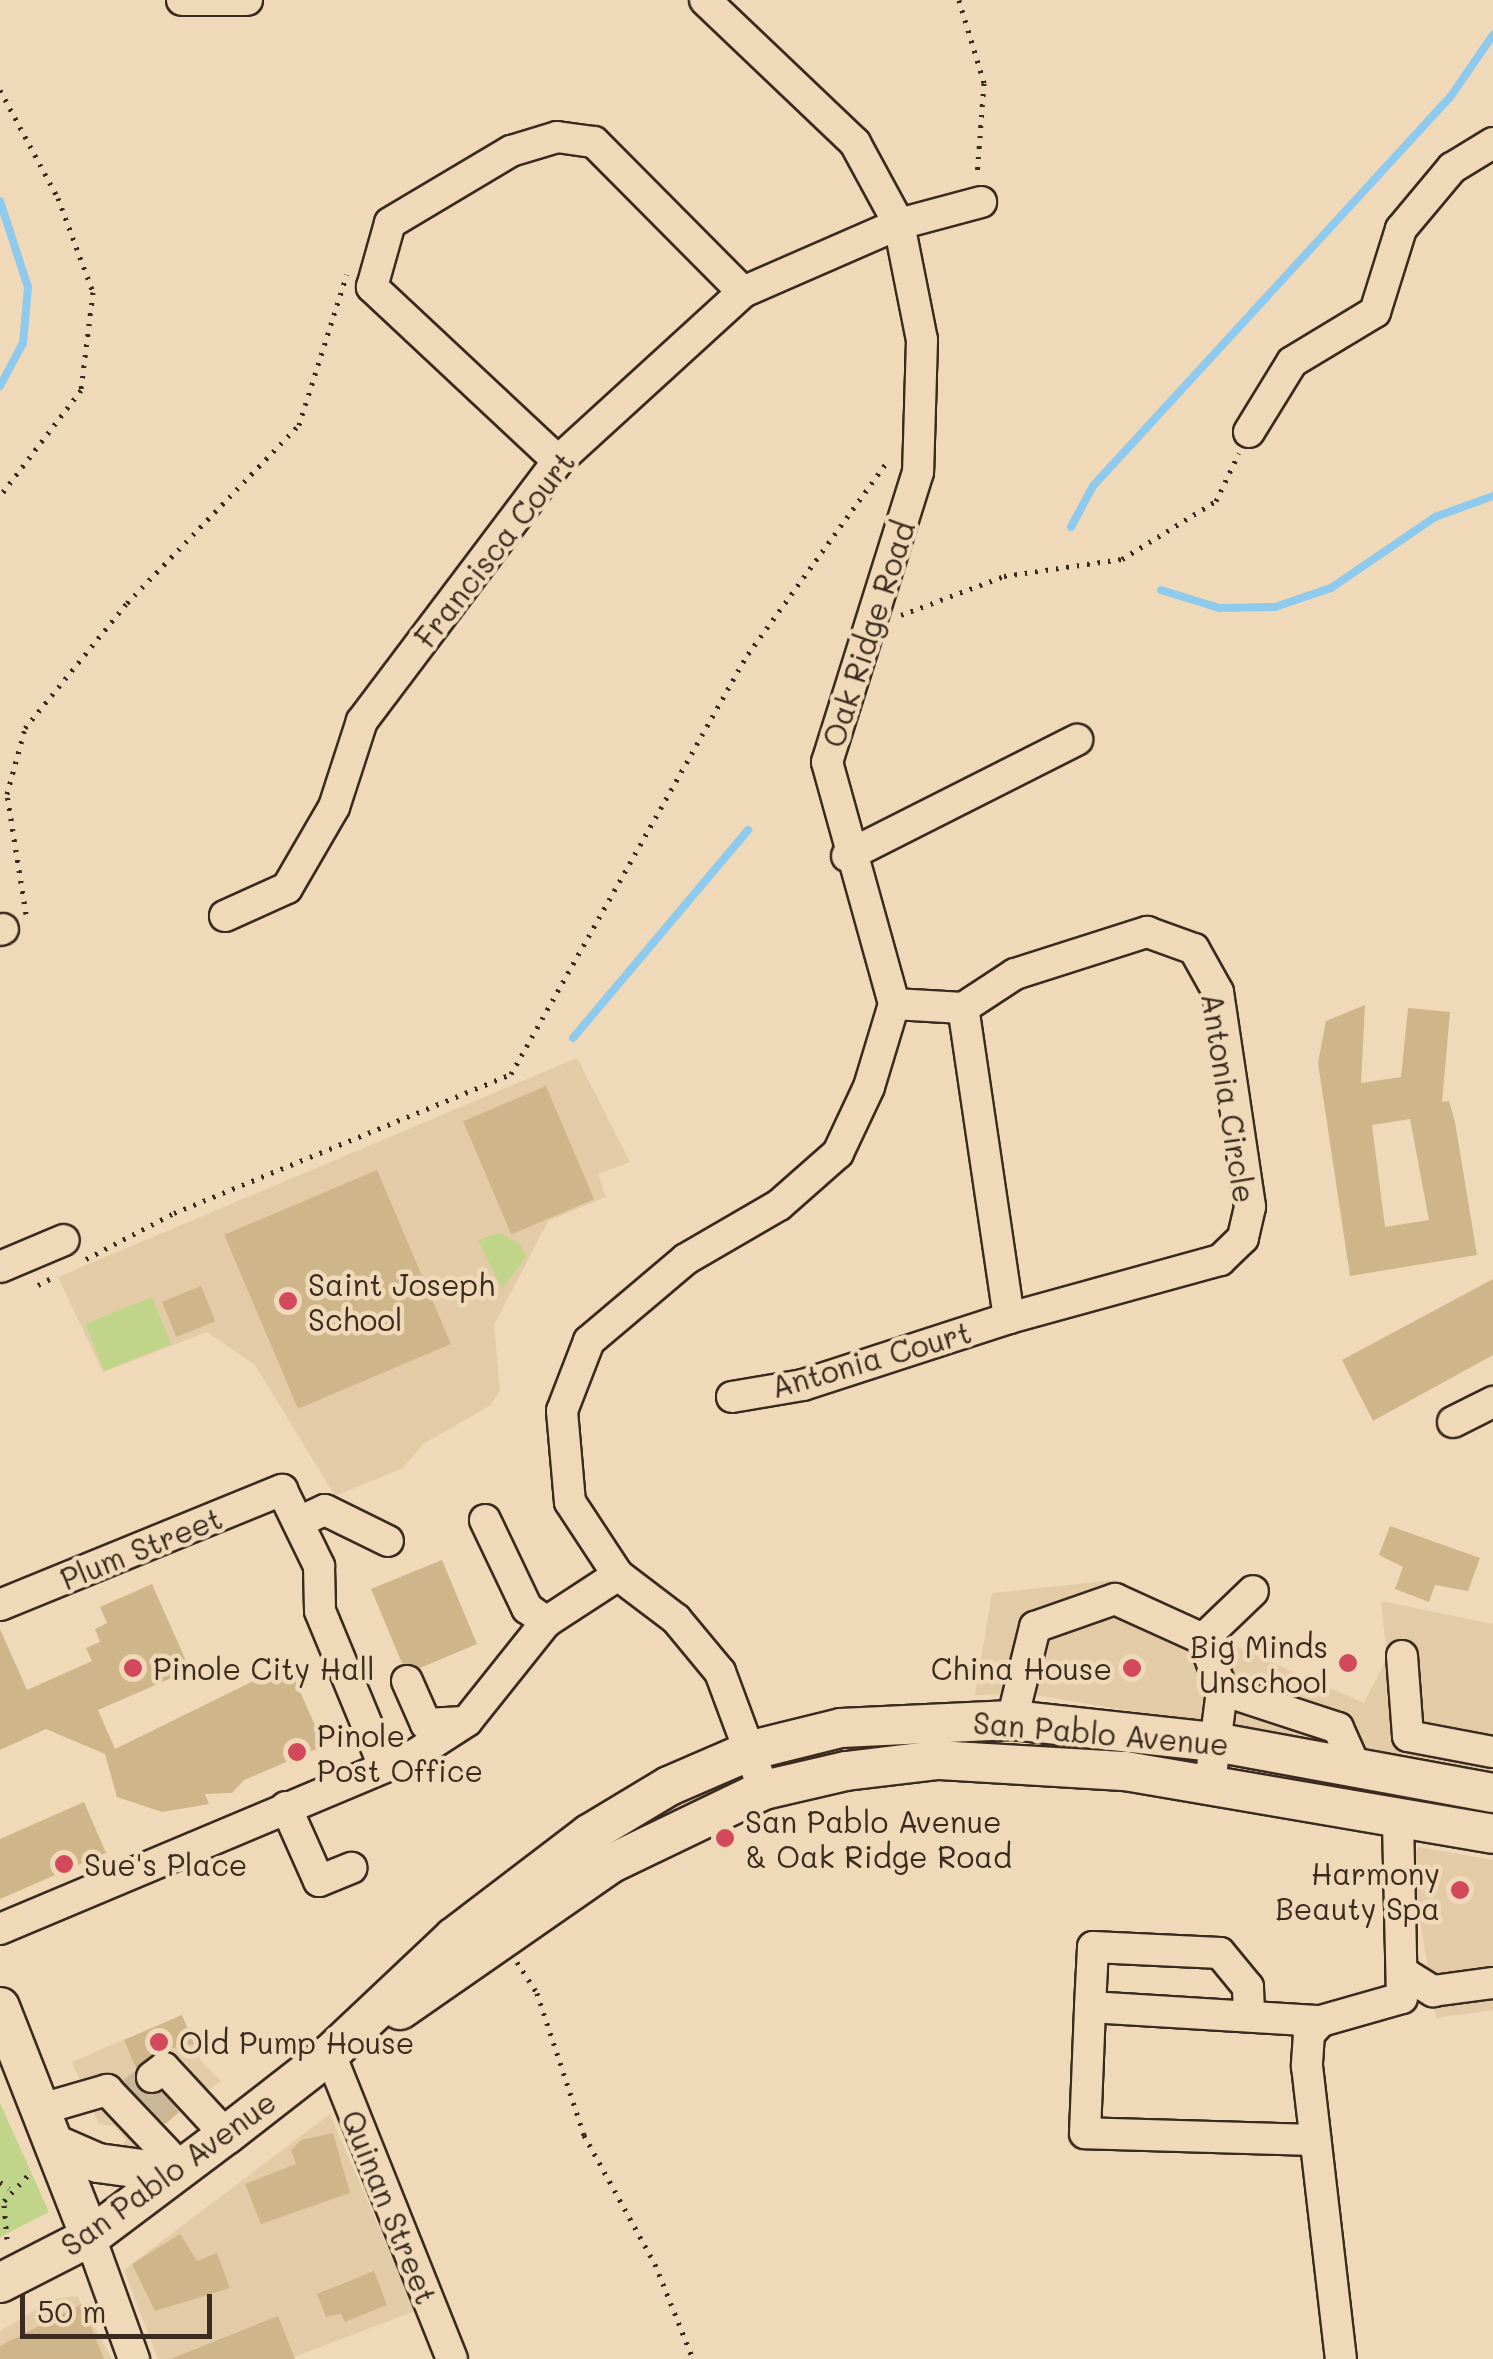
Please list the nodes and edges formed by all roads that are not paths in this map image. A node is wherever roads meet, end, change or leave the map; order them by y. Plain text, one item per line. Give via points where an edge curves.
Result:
1 (182, 0) edge
2 (248, 0) edge
3 (706, 0) edge
4 (1493, 143) edge
5 (981, 202) road end
6 (898, 224) junction
7 (744, 292) junction
8 (1249, 432) road end
9 (558, 461) junction
10 (1077, 740) dead end
11 (847, 856) junction
12 (225, 916) dead end
13 (894, 1004) junction
14 (963, 1008) junction
15 (70, 1253) road end
16 (0, 1267) edge
17 (1008, 1318) junction
18 (732, 1397) dead end
19 (1493, 1402) edge
20 (1453, 1422) dead end
21 (485, 1520) dead end
22 (301, 1522) junction
23 (388, 1541) dead end
24 (618, 1575) junction
25 (1253, 1590) dead end
26 (0, 1605) edge
27 (546, 1622) junction
28 (1203, 1640) junction
29 (1402, 1656) dead end
30 (408, 1681) dead end
31 (1222, 1690) junction
32 (1012, 1720) junction
33 (466, 1722) junction
34 (1215, 1742) junction
35 (752, 1750) junction
36 (1493, 1752) edge
37 (1354, 1764) junction
38 (384, 1766) junction
39 (1210, 1783) junction
40 (1492, 1786) edge
41 (764, 1790) junction
42 (286, 1807) junction
43 (1398, 1817) junction
44 (1487, 1833) edge
45 (352, 1868) dead end
46 (0, 1929) edge
47 (1408, 1975) junction
48 (1493, 1983) edge
49 (0, 2007) edge
50 (1090, 2007) junction
51 (1250, 2016) junction
52 (1321, 2021) junction
53 (330, 2054) junction
54 (155, 2105) junction
55 (45, 2108) junction
56 (226, 2135) junction
57 (1315, 2140) junction
58 (47, 2158) junction
59 (175, 2170) junction
60 (90, 2236) junction
61 (0, 2283) edge
62 (134, 2359) edge
63 (452, 2359) edge
64 (1341, 2359) edge

1 - 2 street
3 - 6 street, Oak Ridge Road via 856,143
4 - 8 street via 1452,168 1401,229 1375,312 1292,362
5 - 6 street, Francisca Court
6 - 7 street, Francisca Court
6 - 11 street, Oak Ridge Road via 922,340 918,472 827,762
7 - 9 street, Francisca Court
7 - 9 street via 594,142 556,137 511,151 390,222 377,249 372,287 390,311
9 - 12 street, Francisca Court via 362,721 334,807 286,888
10 - 11 street
11 - 13 street, Oak Ridge Road
13 - 14 street
13 - 24 street via 869,1088 838,1153 780,1206 686,1259 590,1341 562,1411 563,1456 570,1502
14 - 17 street
14 - 17 street, Antonia Circle via 1015,974 1148,932 1194,949 1218,992 1250,1207 1243,1238 1220,1260
15 - 16 street
17 - 18 street, Antonia Court via 803,1385
19 - 20 street
21 - 27 street via 527,1608
22 - 23 street via 325,1510
22 - 26 street, Plum Street via 282,1490
22 - 38 street via 320,1566 320,1611
24 - 27 street
24 - 35 street via 676,1619 720,1672
25 - 28 street
27 - 33 street
28 - 31 street
28 - 32 street via 1114,1599 1036,1627
29 - 36 street via 1408,1736
30 - 33 street via 426,1724
31 - 34 street
31 - 37 street via 1338,1728
32 - 34 main road, San Pablo Avenue
32 - 35 main road, San Pablo Avenue via 841,1728
33 - 38 street
34 - 37 main road, San Pablo Avenue
34 - 39 street
35 - 41 street
35 - 53 main road, San Pablo Avenue via 590,1834 454,1937
37 - 40 main road, San Pablo Avenue
38 - 42 street
39 - 41 main road, San Pablo Avenue via 938,1760
39 - 43 main road, San Pablo Avenue
40 - 44 street
41 - 53 main road, San Pablo Avenue via 610,1864 502,1944
42 - 45 street via 320,1882
42 - 46 street
43 - 44 main road, San Pablo Avenue
43 - 47 street via 1393,1844
47 - 48 street via 1433,1991
47 - 52 street via 1402,1998
49 - 55 main road
50 - 51 street
50 - 51 street via 1093,1947 1220,1954 1248,1987
50 - 57 street via 1085,2132
51 - 52 street
52 - 57 street via 1309,2034
53 - 56 main road, San Pablo Avenue
53 - 63 street, Quinan Street
54 - 55 street via 108,2090
54 - 56 street
54 - 59 street
55 - 58 main road
56 - 59 main road, San Pablo Avenue
57 - 64 street
58 - 59 main road
58 - 60 main road
59 - 60 main road, San Pablo Avenue
60 - 61 main road, San Pablo Avenue
60 - 62 street

